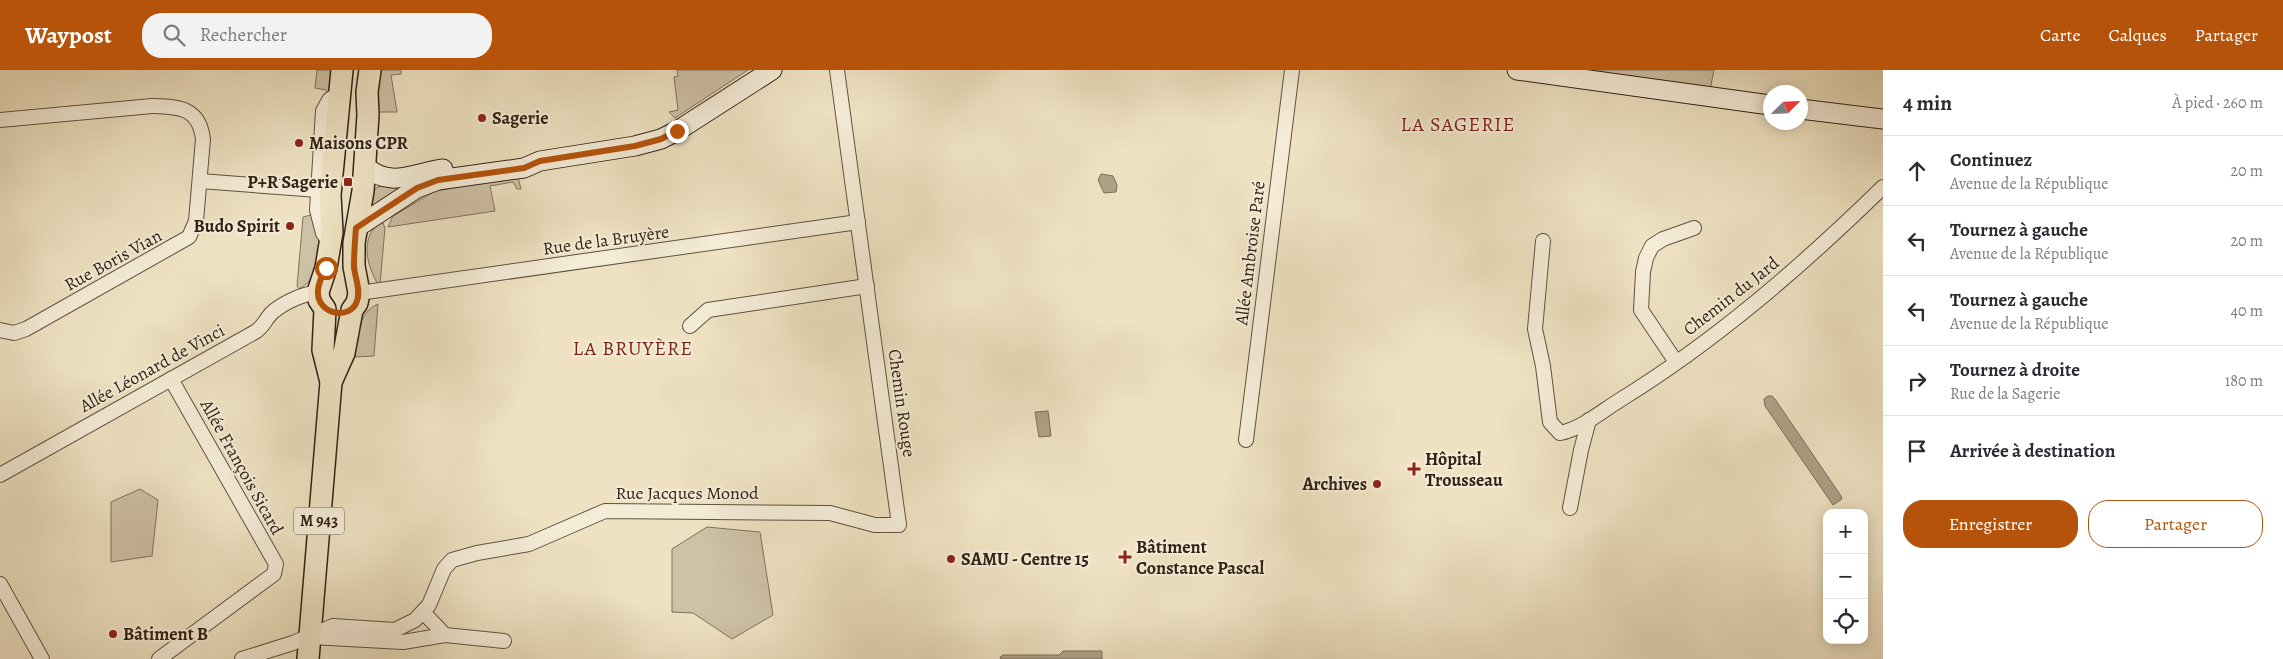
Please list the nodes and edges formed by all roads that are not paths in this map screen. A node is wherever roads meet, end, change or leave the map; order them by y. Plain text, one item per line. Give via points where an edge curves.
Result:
1 (370, 70) edge
2 (772, 70) edge
3 (837, 70) edge
4 (1292, 70) edge
5 (1517, 70) edge
6 (342, 80) edge
7 (1763, 104) edge
8 (1808, 110) edge
9 (1883, 119) edge
10 (0, 120) edge
11 (540, 161) junction
12 (365, 166) junction
13 (200, 181) junction
14 (1883, 187) edge
15 (318, 190) junction
16 (858, 222) junction
17 (356, 228) junction
18 (1694, 228) dead end
19 (1543, 241) dead end
20 (331, 246) junction
21 (867, 286) junction
22 (321, 300) junction
23 (355, 302) junction
24 (690, 326) dead end
25 (0, 330) edge
26 (1676, 362) junction
27 (171, 379) junction
28 (331, 382) junction
29 (1589, 420) junction
30 (1246, 440) dead end
31 (0, 475) edge
32 (1570, 508) dead end
33 (898, 525) joint
34 (0, 584) edge
35 (423, 612) junction
36 (445, 635) junction
37 (310, 637) junction
38 (504, 641) dead end
39 (42, 659) edge
40 (159, 659) edge
41 (242, 659) edge
42 (308, 659) edge

1 - 12 main road, M 943
2 - 11 street via 661,139
3 - 16 street, Chemin Rouge
4 - 30 street, Allée Ambroise Paré
5 - 7 street
6 - 15 street via 323,110
6 - 20 main road, M 943 via 330,195
8 - 9 street
10 - 13 street, Rue Boris Vian via 152,106 181,108 194,116 202,132
11 - 12 street via 523,158 390,179 374,174
11 - 17 street via 524,168 426,184
12 - 17 main road, M 943 via 364,191
13 - 15 street
13 - 25 street, Rue Boris Vian via 194,228 186,241 26,329 14,333
14 - 26 street, Chemin du Jard via 1767,295
15 - 20 street via 316,210 319,223
16 - 21 street, Chemin Rouge
16 - 23 street, Rue de la Bruyère
17 - 23 main road, M 943
18 - 26 street via 1652,246 1643,272 1641,310
19 - 29 street, Chemin du Jard via 1534,319 1550,422 1560,433
20 - 22 main road, M 943
21 - 24 street via 708,310
21 - 33 street, Chemin Rouge
22 - 23 main road via 337,312
22 - 27 street, Allée Léonard de Vinci via 297,298 272,312 260,329
22 - 28 main road, M 943 via 323,350
23 - 28 main road, M 943 via 344,353
26 - 29 street, Chemin du Jard
27 - 31 street, Allée Léonard de Vinci
27 - 40 street, Allée François Sicard via 276,564 274,574
28 - 37 main road, M 943
29 - 32 street
33 - 35 street, Rue Jacques Monod via 875,525 830,513 605,511 517,548 452,560 444,569
34 - 39 street
35 - 36 street
35 - 37 street via 395,630 333,626
36 - 37 street via 402,642
36 - 38 street
37 - 41 street
37 - 42 main road, M 943

